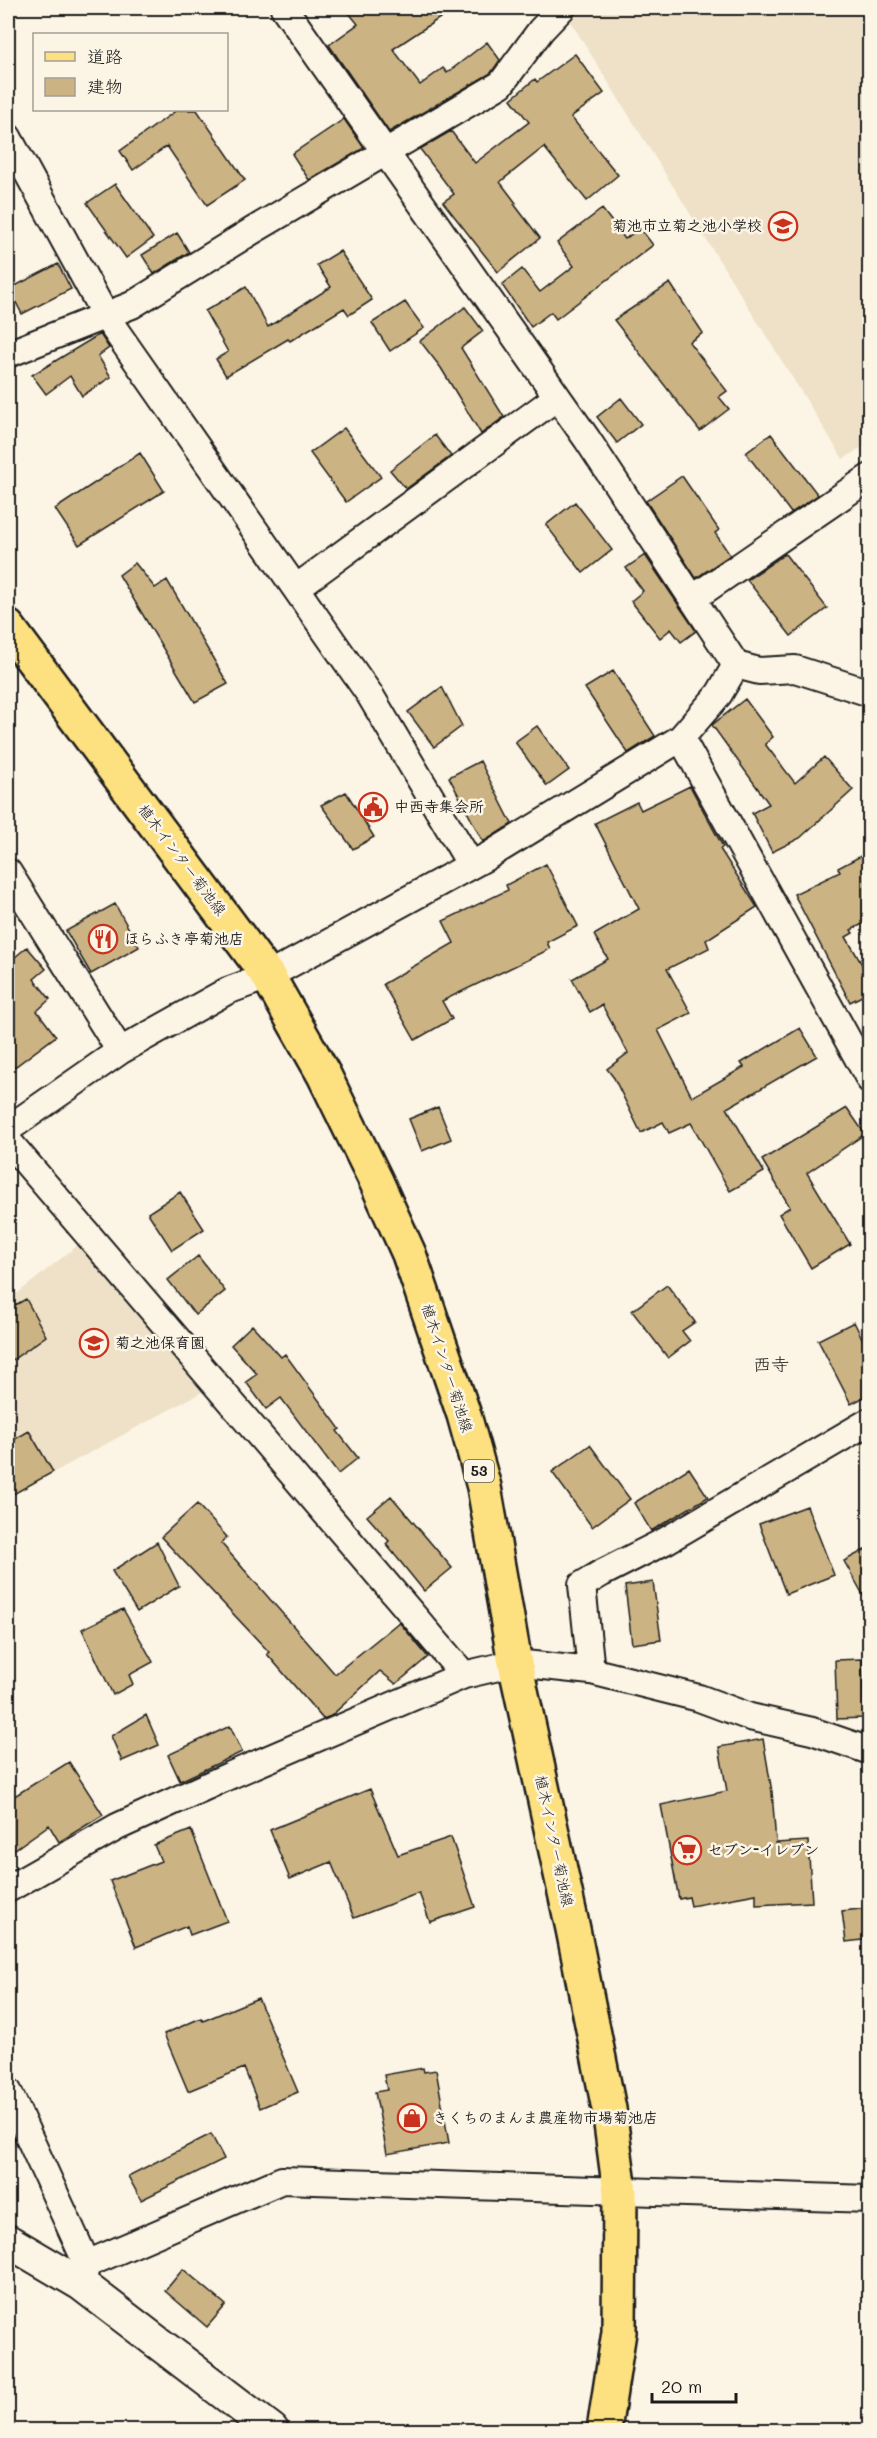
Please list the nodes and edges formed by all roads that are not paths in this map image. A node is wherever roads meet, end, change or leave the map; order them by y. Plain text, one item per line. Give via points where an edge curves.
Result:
1 (284, 8) edge
2 (562, 8) edge
3 (8, 137) edge
4 (386, 154) junction
5 (106, 317) junction
6 (8, 354) edge
7 (557, 397) junction
8 (870, 477) edge
9 (296, 588) junction
10 (692, 599) junction
11 (8, 627) edge
12 (736, 666) junction
13 (870, 693) edge
14 (681, 738) junction
15 (471, 865) junction
16 (8, 872) edge
17 (268, 976) junction
18 (120, 1051) junction
19 (870, 1080) edge
20 (8, 1129) edge
21 (8, 1141) edge
22 (870, 1421) edge
23 (515, 1663) junction
24 (591, 1671) junction
25 (464, 1675) junction
26 (870, 1751) edge
27 (8, 1889) edge
28 (8, 2091) edge
29 (620, 2192) junction
30 (870, 2199) edge
31 (8, 2241) edge
32 (84, 2274) junction
33 (272, 2430) edge
34 (604, 2430) edge

1 - 4 street
2 - 4 street via 501,84
3 - 5 street
4 - 5 street
4 - 7 street
5 - 6 street
5 - 9 street
7 - 9 street
7 - 10 street
8 - 10 street
9 - 15 street via 370,695
10 - 12 street
11 - 17 main road, 植木インター菊池線 / 53
12 - 13 street via 759,671 795,669
12 - 14 street
14 - 15 street
14 - 19 street
15 - 17 street
16 - 18 street
17 - 18 street via 227,991
17 - 23 main road, 植木インター菊池線 / 53 via 324,1075 409,1254 464,1415 484,1488
18 - 20 street
21 - 25 street
22 - 24 street via 582,1585
23 - 24 street
23 - 25 street
23 - 29 main road, 植木インター菊池線 / 53 via 589,2008
24 - 26 street via 699,1698 750,1717 812,1731
25 - 27 street via 117,1827
28 - 32 street
29 - 30 street
29 - 32 street via 282,2180
29 - 34 main road, 植木インター菊池線 / 53 via 619,2332
31 - 32 street
32 - 33 street

